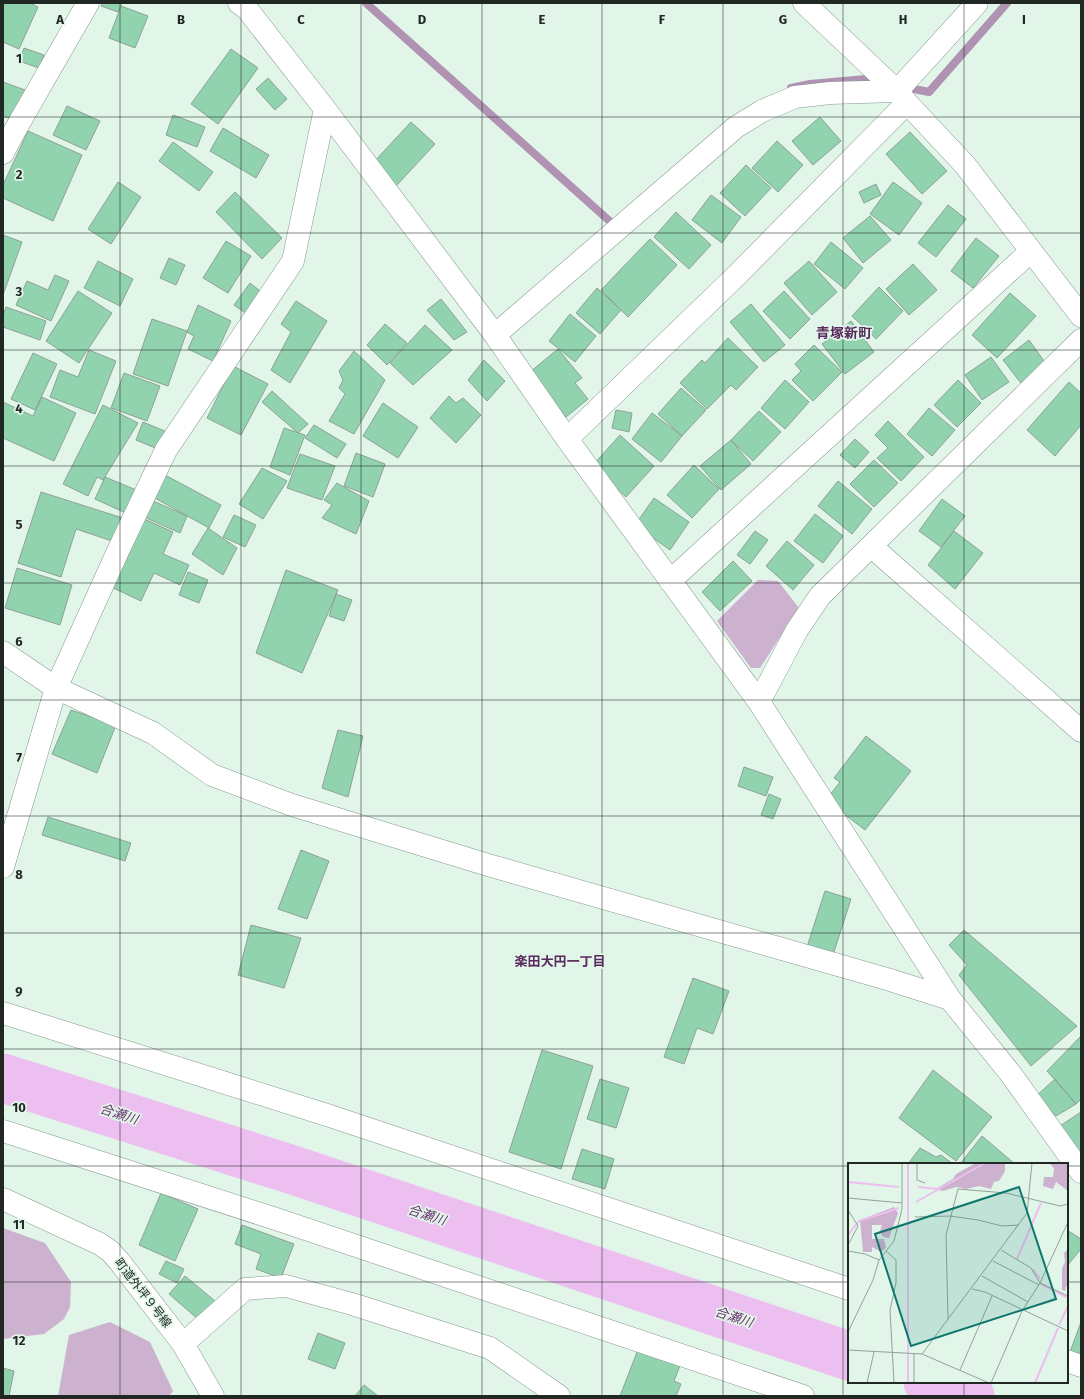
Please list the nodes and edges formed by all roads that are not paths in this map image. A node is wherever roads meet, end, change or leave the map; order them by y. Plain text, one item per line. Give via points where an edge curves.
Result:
1 (88, 3) edge
2 (239, 3) edge
3 (804, 3) edge
4 (977, 3) edge
5 (902, 97) junction
6 (325, 109) junction
7 (3, 153) edge
8 (1030, 252) junction
9 (1081, 316) edge
10 (495, 335) junction
11 (1081, 340) edge
12 (567, 439) junction
13 (871, 546) junction
14 (670, 581) junction
15 (3, 652) edge
16 (56, 688) junction
17 (759, 702) junction
18 (1081, 731) edge
19 (3, 867) edge
20 (950, 999) junction
21 (3, 1013) edge
22 (3, 1131) edge
23 (1081, 1172) edge
24 (3, 1199) edge
25 (848, 1289) edge
26 (183, 1344) junction
27 (1068, 1361) edge
28 (1081, 1366) edge
29 (213, 1396) edge
30 (559, 1396) edge
31 (803, 1396) edge

1 - 7 street
2 - 6 street via 247,9
3 - 5 street
4 - 5 street
5 - 8 street via 965,165
5 - 10 street via 830,93 795,97 762,111 736,127
5 - 12 street via 737,275
6 - 10 street
6 - 16 street via 293,261 166,450
8 - 9 street
8 - 14 street
10 - 12 street
11 - 13 street
12 - 14 street
13 - 17 street via 820,596 797,630
13 - 18 street
14 - 17 street
15 - 16 street
16 - 19 street
16 - 20 street via 154,733 212,775 292,805 488,865
17 - 20 street
20 - 23 street via 1010,1073
21 - 25 street via 327,1115
22 - 31 street via 276,1219
24 - 26 street, 町道外坪９号線 via 110,1251
26 - 29 street, 町道外坪９号線
26 - 30 street via 245,1289 286,1286 490,1348
27 - 28 street

